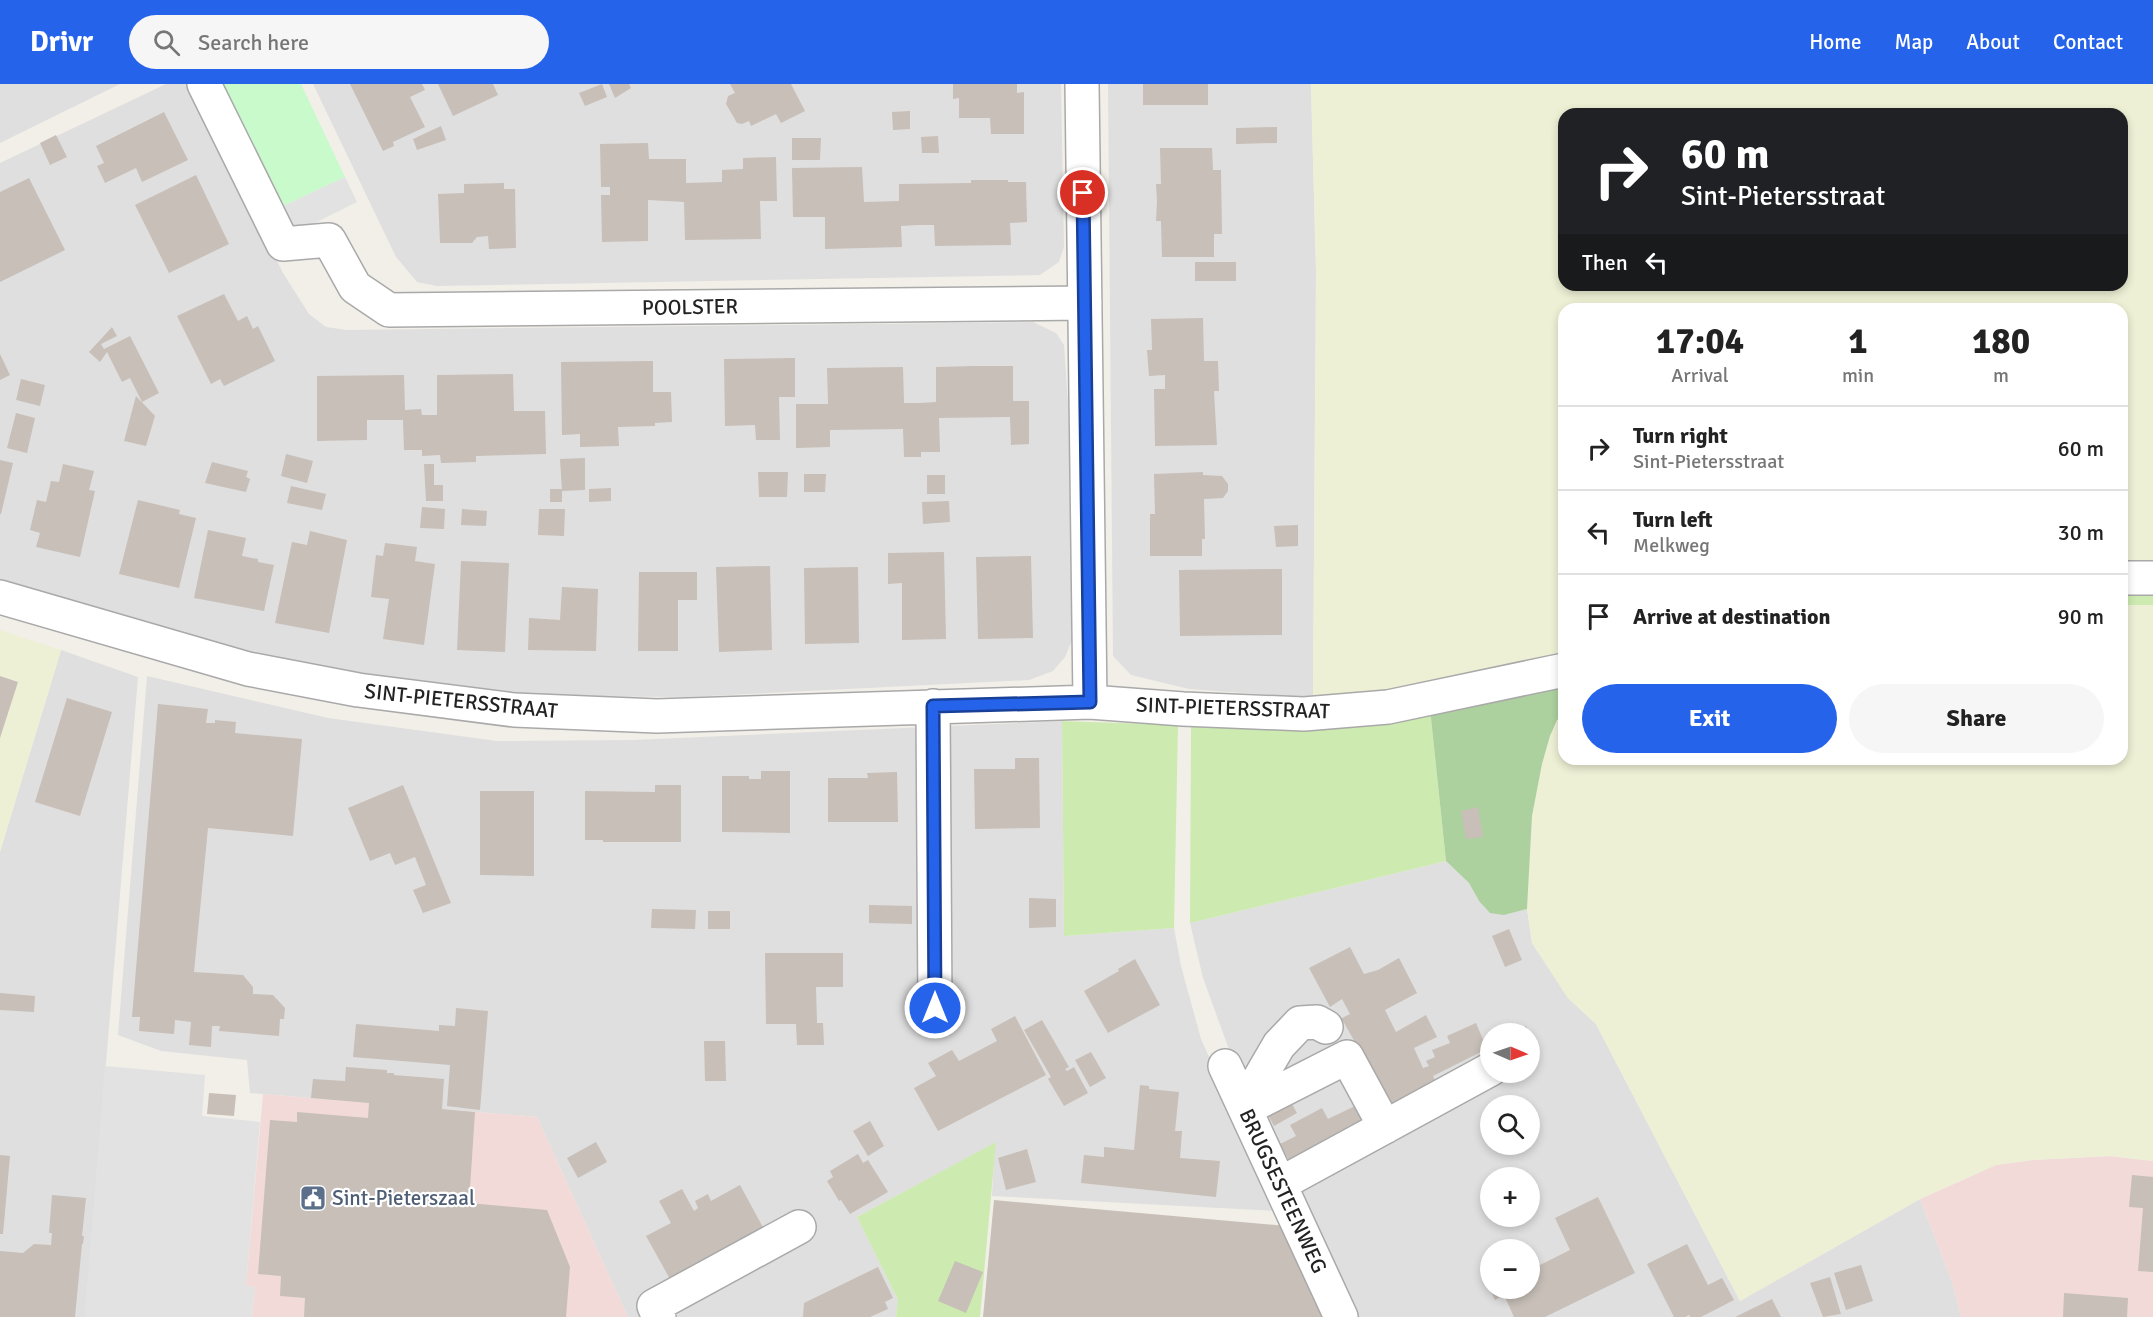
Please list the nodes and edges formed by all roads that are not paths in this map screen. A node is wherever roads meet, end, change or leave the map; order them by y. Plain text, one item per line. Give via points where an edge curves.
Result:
1 (204, 84) edge
2 (1082, 84) edge
3 (1085, 303) junction
4 (2128, 578) edge
5 (2153, 578) edge
6 (0, 597) edge
7 (1558, 671) edge
8 (1090, 702) junction
9 (933, 706) junction
10 (935, 1008) dead end
11 (1326, 1027) dead end
12 (1225, 1066) dead end
13 (1480, 1075) edge
14 (1245, 1109) junction
15 (1385, 1127) junction
16 (1280, 1184) junction
17 (800, 1227) dead end
18 (659, 1317) edge
19 (1341, 1317) edge

1 - 3 street, POOLSTER via 283,244 329,240 355,287 388,310
2 - 3 street
3 - 8 street
4 - 5 street
6 - 9 street, SINT-PIETERSSTRAAT via 248,669 358,690 514,710 657,716
7 - 8 street, SINT-PIETERSSTRAAT via 1388,707 1304,714
8 - 9 street, SINT-PIETERSSTRAAT
9 - 10 street
11 - 14 street via 1317,1022 1300,1023 1279,1045
12 - 14 street, BRUGSESTEENWEG
13 - 15 street
14 - 15 street via 1347,1057
14 - 16 street, BRUGSESTEENWEG
15 - 16 street
16 - 19 street, BRUGSESTEENWEG
17 - 18 street via 654,1306

